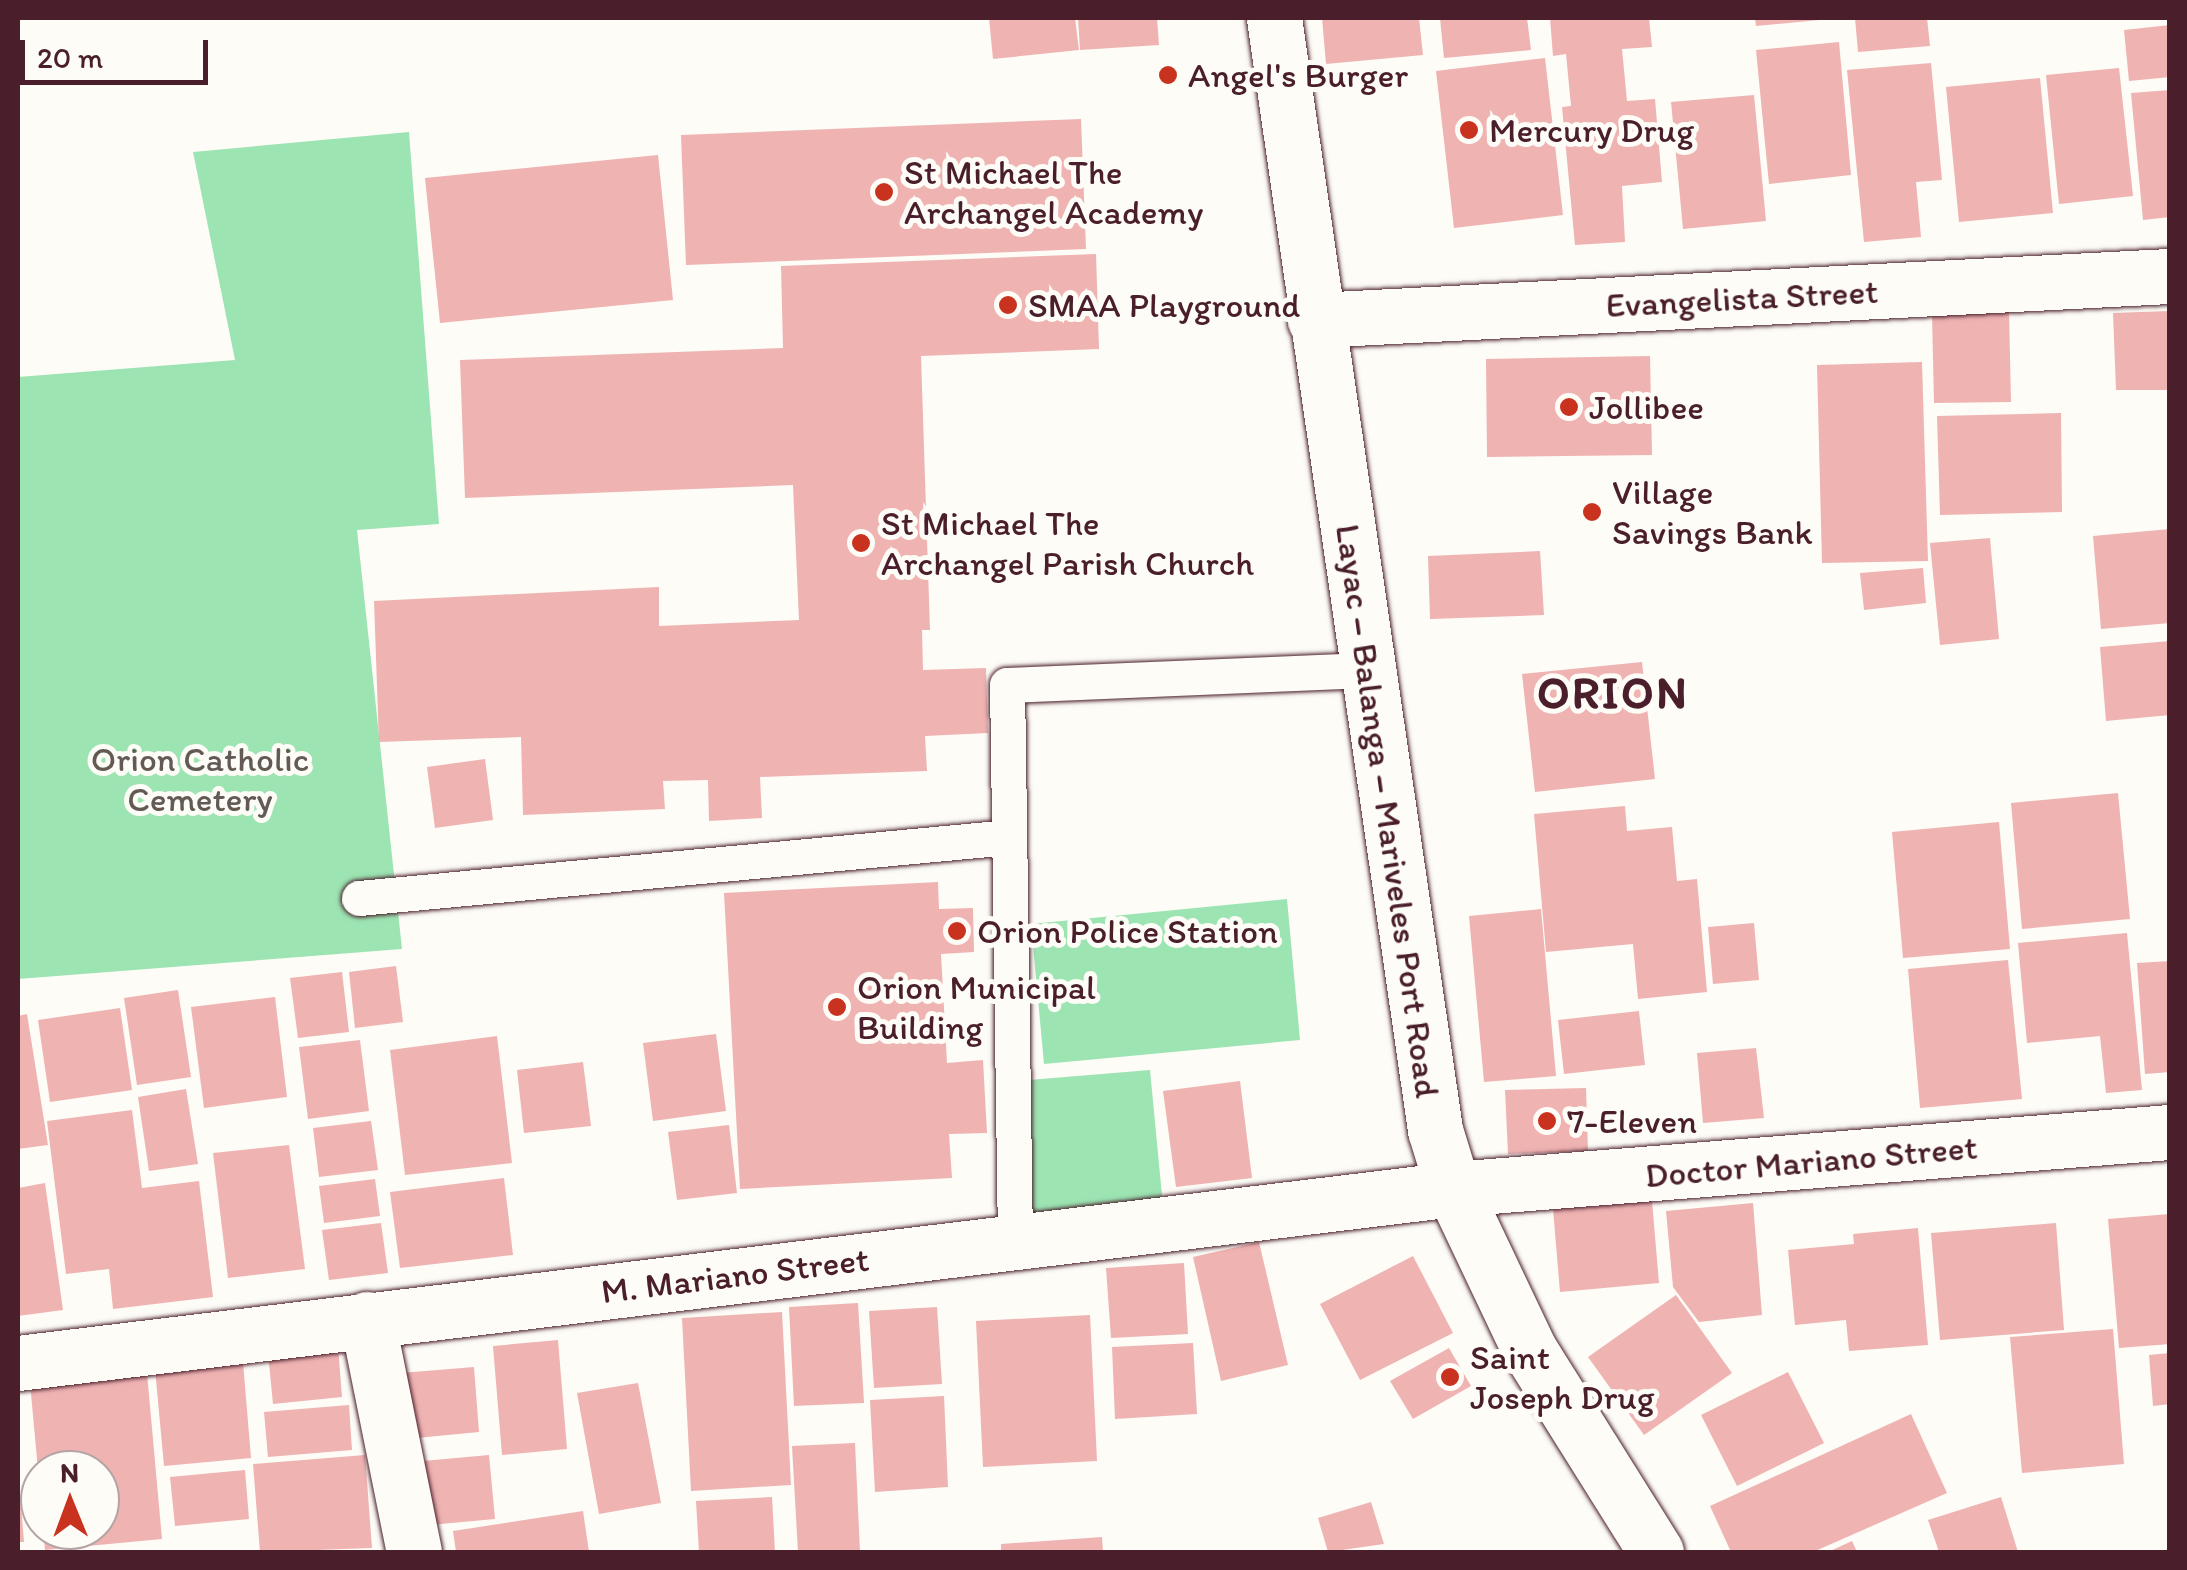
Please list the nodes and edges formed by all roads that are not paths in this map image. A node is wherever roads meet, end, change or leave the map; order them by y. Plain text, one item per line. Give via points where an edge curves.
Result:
1 (1274, 18) edge
2 (2170, 276) edge
3 (1315, 320) junction
4 (1367, 670) junction
5 (1009, 838) junction
6 (359, 898) dead end
7 (2170, 1132) edge
8 (1452, 1189) junction
9 (1015, 1241) junction
10 (367, 1319) junction
11 (18, 1362) edge
12 (414, 1552) edge
13 (1656, 1552) edge

1 - 3 street, Layac – Balanga – Mariveles Port Road
2 - 3 street, Evangelista Street
3 - 4 street, Layac – Balanga – Mariveles Port Road
4 - 5 lane via 1007,685
4 - 8 street, Layac – Balanga – Mariveles Port Road via 1435,1130
5 - 6 lane
5 - 9 lane
7 - 8 street, Doctor Mariano Street
8 - 9 street, M. Mariano Street
8 - 13 street, Layac – Balanga – Mariveles Port Road via 1530,1352
9 - 10 street, M. Mariano Street
10 - 11 street, M. Mariano Street
10 - 12 street

